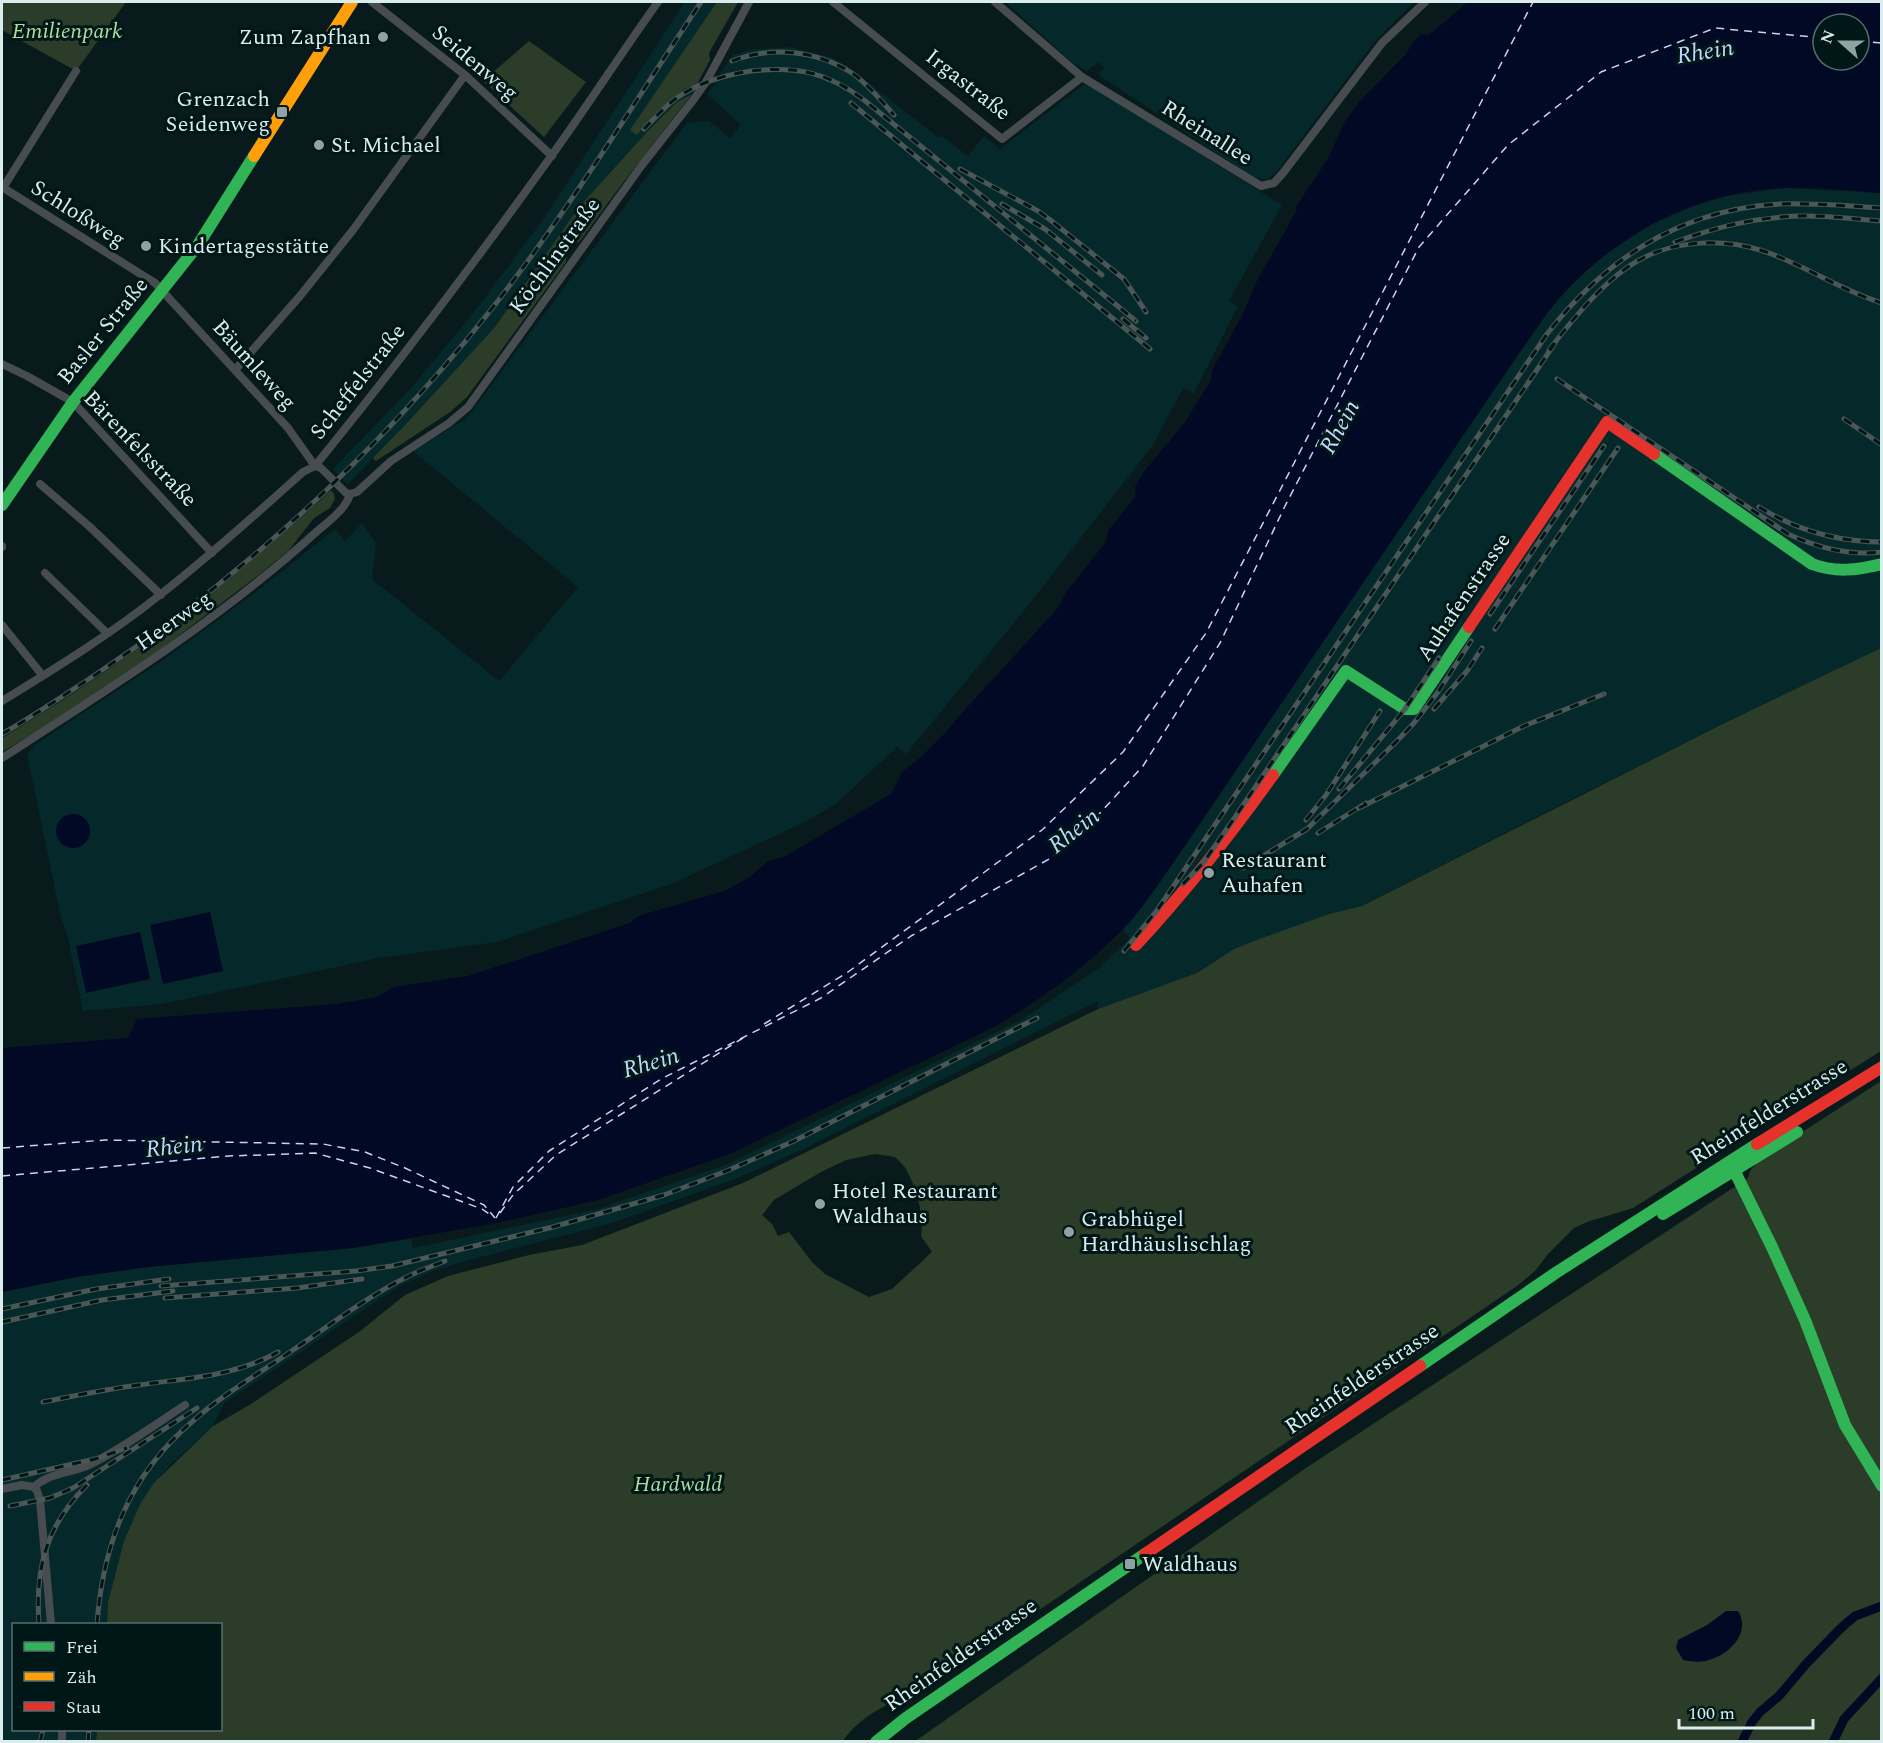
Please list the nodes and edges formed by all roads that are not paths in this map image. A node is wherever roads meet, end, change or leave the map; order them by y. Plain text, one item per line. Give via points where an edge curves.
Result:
1 (352, 2) edge
2 (372, 2) edge
3 (658, 2) edge
4 (749, 2) edge
5 (833, 2) edge
6 (995, 2) edge
7 (1425, 2) edge
8 (76, 71) dead end
9 (465, 75) junction
10 (1082, 77) junction
11 (552, 156) junction
12 (2, 188) edge
13 (163, 291) junction
14 (2, 364) edge
15 (235, 370) junction
16 (73, 402) junction
17 (315, 466) junction
18 (40, 484) dead end
19 (348, 493) junction
20 (2, 505) edge
21 (212, 553) junction
22 (1881, 564) edge
23 (45, 573) dead end
24 (161, 595) junction
25 (2, 625) edge
26 (108, 633) junction
27 (43, 676) junction
28 (2, 701) edge
29 (2, 758) edge
30 (1136, 945) dead end
31 (1881, 1067) edge
32 (1881, 1077) edge
33 (1729, 1168) junction
34 (185, 1405) dead end
35 (1881, 1486) edge
36 (34, 1487) junction
37 (2, 1489) edge
38 (51, 1623) edge
39 (876, 1742) edge
40 (887, 1742) edge

1 - 13 main road, Basler Straße via 231,195
2 - 9 street, Seidenweg
3 - 11 street, Scheffelstraße
4 - 19 street, Köchlinstraße via 706,82 468,407 392,461 357,492
5 - 10 street, Irgastraße via 1002,138
6 - 10 street, Rheinallee
7 - 10 street, Rheinallee via 1382,43 1283,173 1268,185 1253,183
8 - 12 street, Schloßweg
9 - 11 street, Seidenweg
9 - 15 street via 353,230
11 - 17 street, Scheffelstraße via 413,344
12 - 13 street, Schloßweg
13 - 15 street, Bäumleweg
13 - 16 main road, Basler Straße
14 - 16 street, Bärenfelsstraße
15 - 17 street, Bäumleweg via 288,428
16 - 20 main road, Basler Straße
16 - 21 street, Bärenfelsstraße
17 - 19 street
17 - 21 street, Scheffelstraße via 303,472
18 - 24 street
19 - 29 street, Heerweg via 348,502 329,520 234,599
21 - 24 street, Scheffelstraße
22 - 30 main road, Auhafenstrasse via 1839,572 1812,564 1607,422 1414,709 1404,709 1346,671 1228,838
23 - 26 street
24 - 26 street, Scheffelstraße
25 - 27 street
26 - 27 street, Scheffelstraße
27 - 28 street, Scheffelstraße
31 - 33 main road, Rheinfelderstrasse
32 - 33 main road, Rheinfelderstrasse
33 - 35 main road via 1743,1187 1805,1320 1845,1425
33 - 39 main road, Rheinfelderstrasse via 1557,1272
33 - 40 main road, Rheinfelderstrasse via 1580,1264
34 - 36 street via 107,1455 40,1480
36 - 37 street
36 - 38 street via 40,1500

